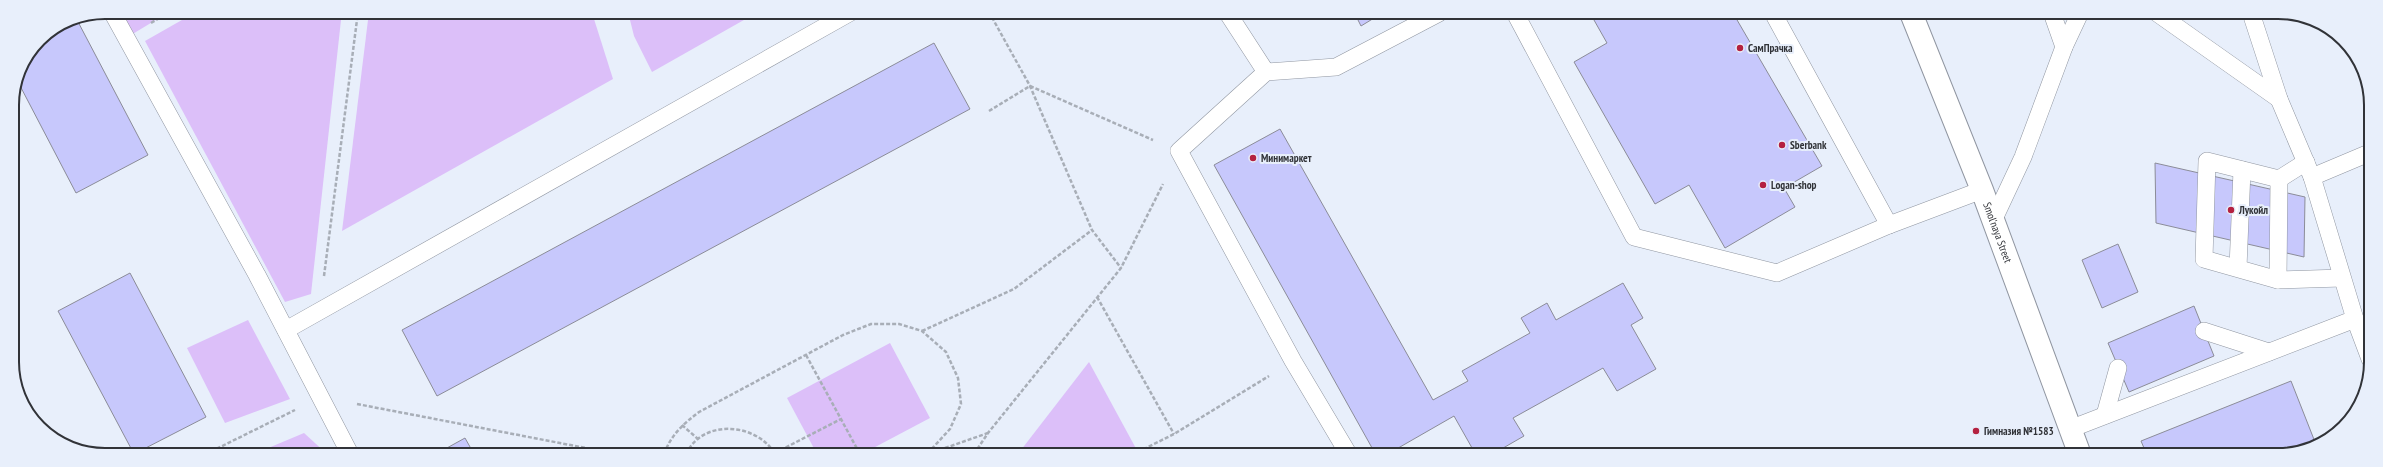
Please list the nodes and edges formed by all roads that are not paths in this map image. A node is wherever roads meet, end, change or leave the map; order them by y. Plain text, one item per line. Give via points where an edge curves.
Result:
1 (116, 19) edge
2 (839, 19) edge
3 (1232, 19) edge
4 (1426, 19) edge
5 (1519, 19) edge
6 (1776, 19) edge
7 (1913, 19) edge
8 (2054, 19) edge
9 (2077, 19) edge
10 (2166, 19) edge
11 (2253, 19) edge
12 (2064, 47) junction
13 (1266, 72) junction
14 (2279, 98) junction
15 (2364, 154) edge
16 (2309, 169) junction
17 (2242, 170) junction
18 (2279, 179) junction
19 (1982, 190) junction
20 (1993, 221) junction
21 (1889, 225) junction
22 (2238, 268) junction
23 (2342, 278) junction
24 (2278, 280) junction
25 (2354, 319) junction
26 (286, 330) junction
27 (2204, 331) dead end
28 (2364, 344) edge
29 (2269, 352) junction
30 (2118, 368) dead end
31 (2105, 415) junction
32 (2070, 429) junction
33 (347, 448) edge
34 (1345, 448) edge
35 (2077, 448) edge

1 - 26 lane
2 - 26 lane
3 - 13 lane
4 - 13 lane via 1336,67
5 - 21 lane via 1634,237 1777,273
6 - 21 lane
7 - 19 street, Smol'naya Street
8 - 12 lane
9 - 12 lane
10 - 14 lane
11 - 14 lane
12 - 20 lane via 2023,157
13 - 34 lane via 1179,151 1293,361
14 - 16 lane
15 - 16 lane
16 - 18 lane
16 - 23 lane
17 - 18 lane
17 - 22 lane
17 - 22 lane via 2207,161 2204,259
18 - 24 lane
19 - 20 street, Smol'naya Street
19 - 21 lane
20 - 32 street, Smol'naya Street
22 - 24 lane
23 - 24 lane
23 - 25 lane
25 - 28 lane
25 - 29 lane
26 - 33 lane
27 - 29 lane
29 - 31 lane
30 - 31 lane
31 - 32 lane
32 - 35 street, Smol'naya Street

